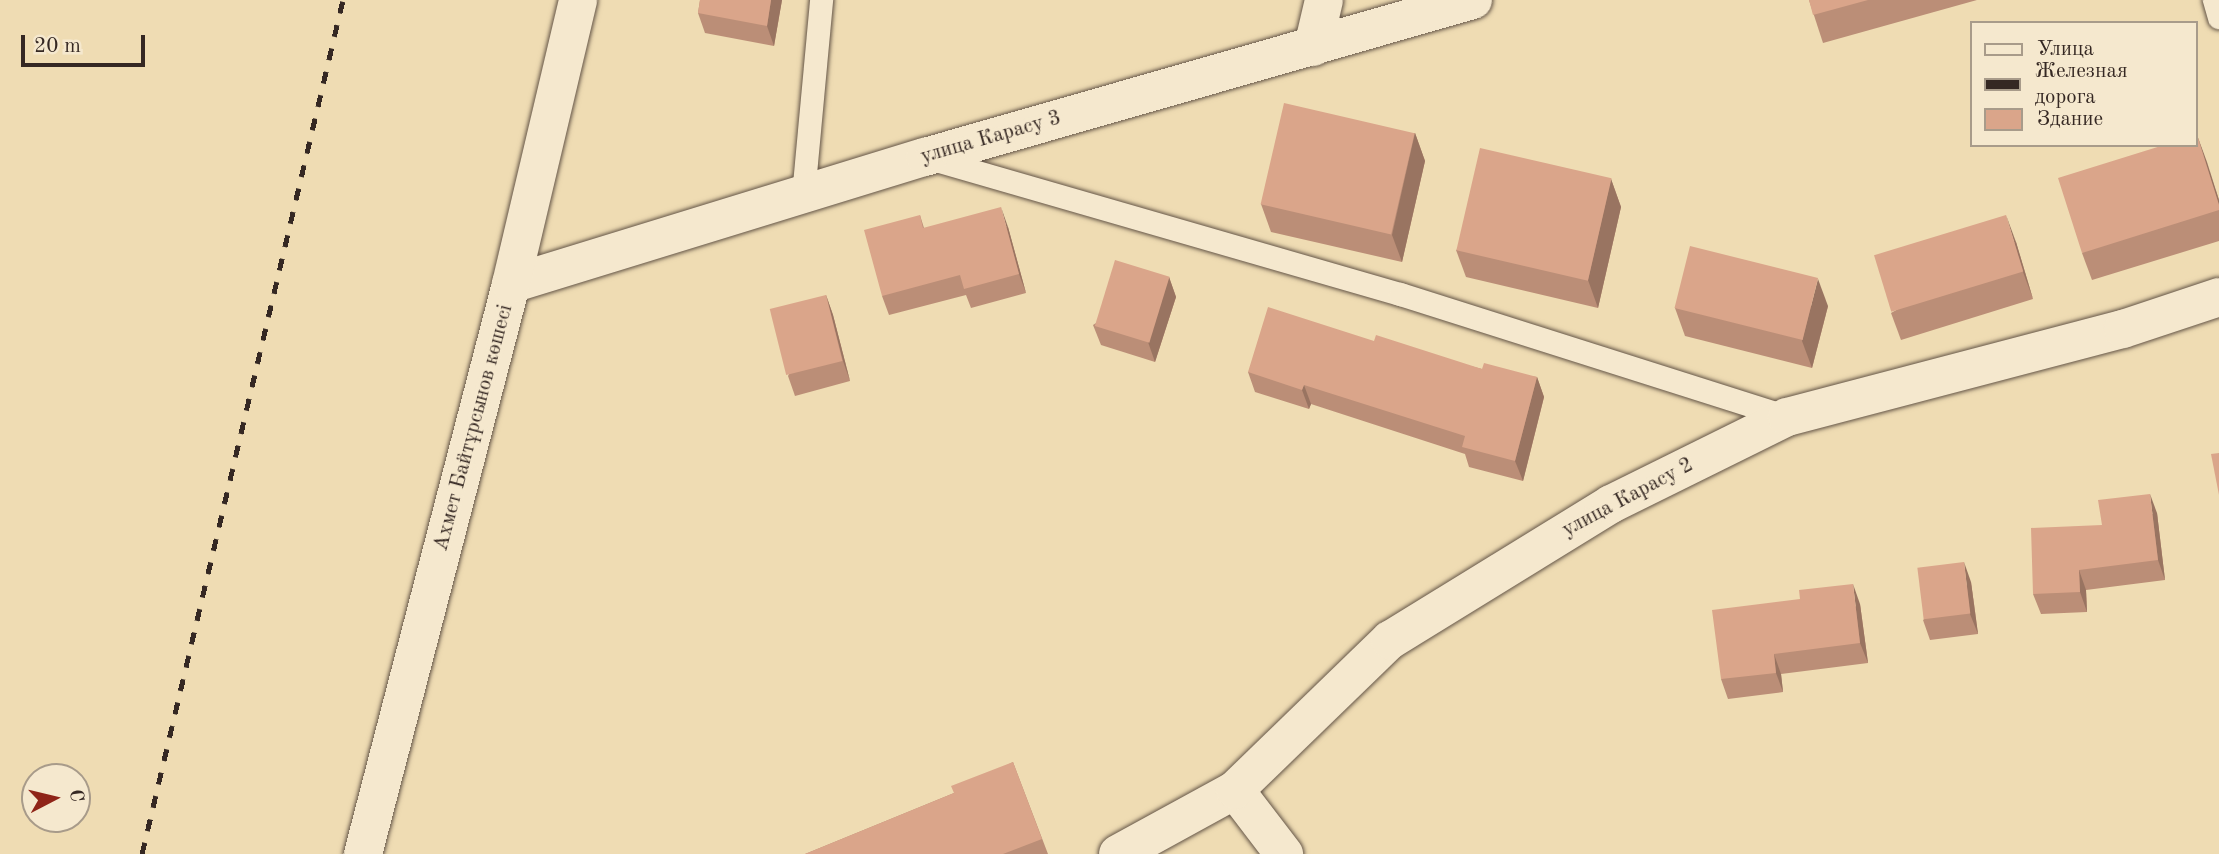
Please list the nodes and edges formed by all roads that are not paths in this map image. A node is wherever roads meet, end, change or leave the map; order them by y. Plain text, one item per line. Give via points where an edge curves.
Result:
1 (578, 0) edge
2 (821, 0) edge
3 (1324, 0) edge
4 (1473, 0) edge
5 (2214, 0) edge
6 (2219, 17) edge
7 (1313, 47) junction
8 (925, 157) junction
9 (803, 195) junction
10 (511, 284) junction
11 (2219, 297) edge
12 (1787, 417) junction
13 (1236, 790) junction
14 (363, 854) edge
15 (1118, 854) edge
16 (1284, 854) edge

1 - 10 street, Ахмет Байтұрсынов көшесі
2 - 9 lane
3 - 7 street
4 - 7 street, улица Карасу 3
5 - 6 lane
7 - 8 street, улица Карасу 3
8 - 9 street, улица Карасу 3
8 - 12 lane via 1400,294
9 - 10 street, улица Карасу 3
10 - 14 street, Ахмет Байтұрсынов көшесі
11 - 12 street, улица Карасу 2 via 2123,329
12 - 13 street, улица Карасу 2 via 1611,503 1390,640
13 - 15 street, улица Карасу 2
13 - 16 street

